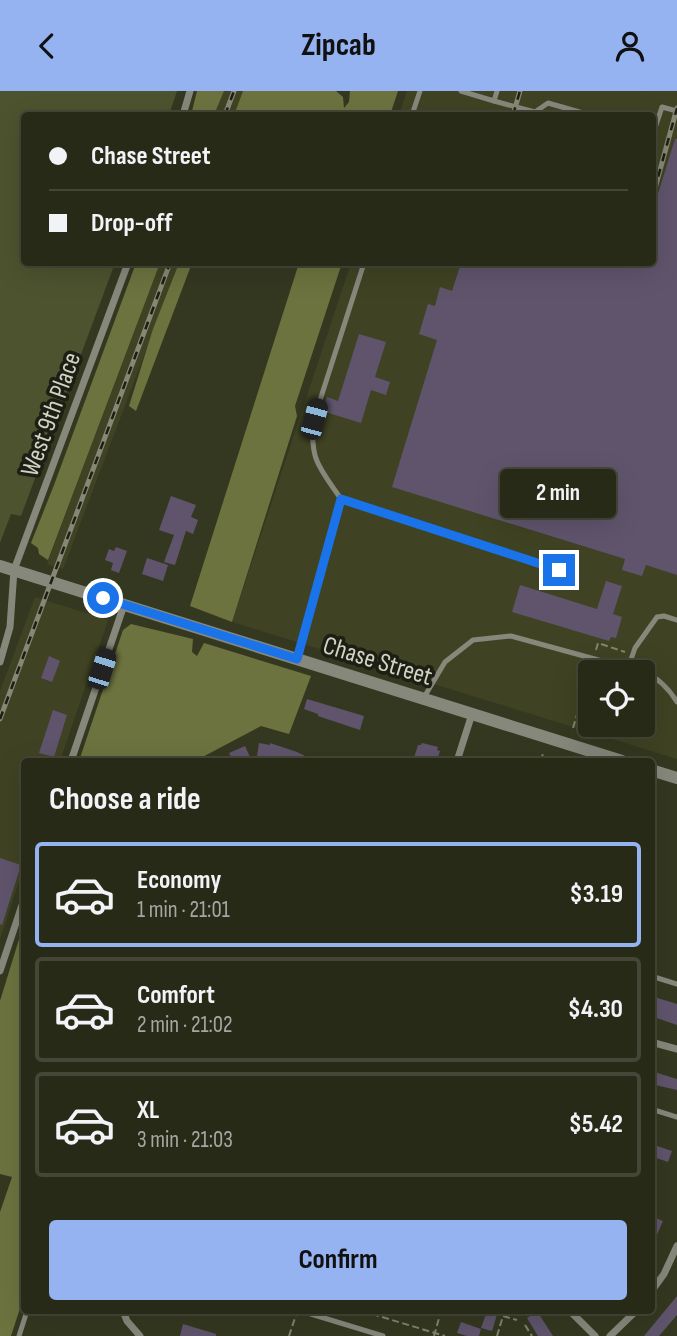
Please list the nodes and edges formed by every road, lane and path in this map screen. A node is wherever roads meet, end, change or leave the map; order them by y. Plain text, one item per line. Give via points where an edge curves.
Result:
1 (190, 91) edge
2 (420, 91) edge
3 (461, 91) edge
4 (497, 91) edge
5 (494, 101) junction
6 (677, 111) edge
7 (184, 112) edge
8 (413, 112) edge
9 (535, 112) edge
10 (535, 112) edge
11 (580, 112) edge
12 (656, 125) edge
13 (127, 266) edge
14 (363, 266) edge
15 (341, 499) junction
16 (0, 566) edge
17 (14, 570) junction
18 (559, 570) dead end
19 (124, 605) junction
20 (677, 620) edge
21 (3, 643) edge
22 (633, 654) junction
23 (297, 659) junction
24 (587, 660) edge
25 (594, 660) edge
26 (631, 660) edge
27 (0, 662) edge
28 (655, 679) edge
29 (424, 699) junction
30 (677, 702) edge
31 (578, 711) edge
32 (472, 714) junction
33 (573, 728) dead end
34 (543, 753) dead end
35 (72, 758) edge
36 (458, 758) edge
37 (542, 758) edge
38 (612, 758) edge
39 (655, 771) edge
40 (677, 778) edge
41 (21, 908) edge
42 (0, 971) edge
43 (655, 977) edge
44 (677, 984) edge
45 (655, 1043) edge
46 (677, 1049) edge
47 (655, 1110) edge
48 (677, 1117) edge
49 (677, 1245) edge
50 (655, 1286) edge
51 (26, 1314) edge
52 (124, 1314) edge
53 (298, 1314) edge
54 (309, 1314) edge
55 (371, 1314) edge
56 (440, 1314) edge
57 (573, 1314) edge
58 (633, 1314) edge
59 (517, 1320) dead end
60 (525, 1325) dead end
61 (434, 1334) edge
62 (19, 1336) edge
63 (140, 1336) edge
64 (289, 1336) edge
65 (383, 1336) edge
66 (445, 1336) edge
67 (497, 1336) edge
68 (532, 1336) edge
69 (595, 1336) edge
70 (610, 1336) edge

1 - 7 street
2 - 8 lane
3 - 5 lane
4 - 5 lane
5 - 9 lane
6 - 12 lane via 662,107
10 - 11 lane via 548,103
13 - 17 street, West 9th Place
14 - 15 lane via 319,400 311,442 314,456
15 - 18 lane
15 - 23 lane
16 - 17 street, Chase Street
17 - 19 street, Chase Street
17 - 21 street, West 9th Place via 12,611
19 - 23 street, Chase Street
19 - 35 street
20 - 22 lane via 657,617
21 - 27 street, West 9th Place
22 - 25 path via 598,643
22 - 26 lane
23 - 29 street, Chase Street
24 - 29 lane via 511,636 473,640 445,662
28 - 30 lane
29 - 32 street, Chase Street
31 - 33 path
32 - 36 street
32 - 38 street, Chase Street
34 - 37 path
39 - 40 street
41 - 42 street
43 - 44 lane
45 - 46 street
47 - 48 lane
49 - 50 street
51 - 62 lane
52 - 63 street
53 - 64 path
54 - 65 lane
55 - 61 path
56 - 61 path
57 - 69 street
58 - 70 street
59 - 67 path via 503,1316
60 - 68 path
61 - 66 path

